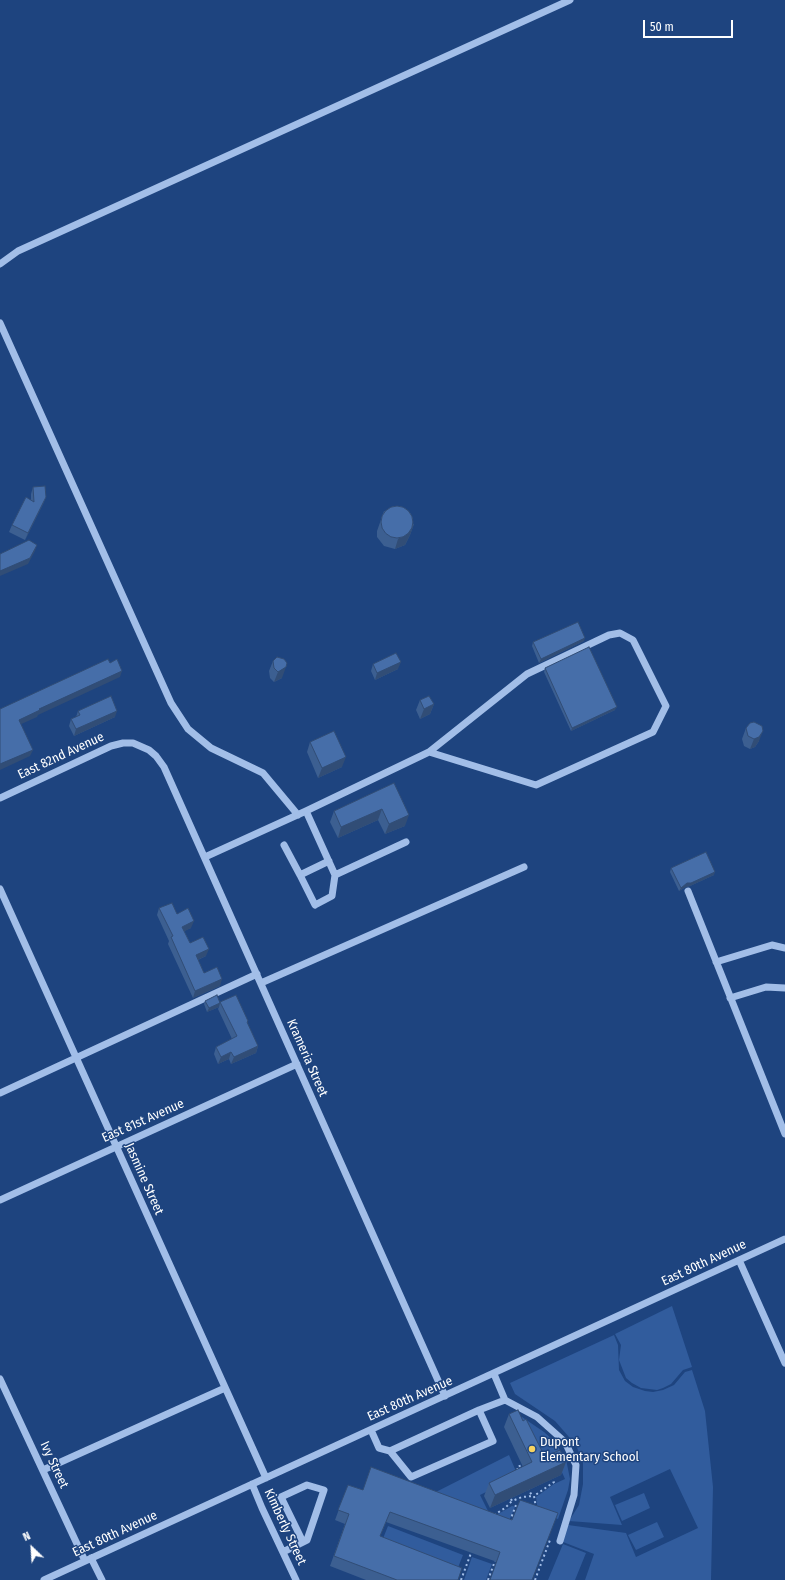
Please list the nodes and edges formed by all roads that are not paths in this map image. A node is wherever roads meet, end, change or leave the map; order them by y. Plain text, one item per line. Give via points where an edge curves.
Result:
1 (570, 0) edge
2 (0, 264) edge
3 (0, 323) edge
4 (133, 743) joint
5 (429, 752) junction
6 (0, 798) edge
7 (306, 811) junction
8 (298, 815) junction
9 (406, 842) dead end
10 (284, 845) dead end
11 (205, 857) junction
12 (329, 861) junction
13 (524, 867) dead end
14 (300, 875) junction
15 (335, 875) junction
16 (0, 889) edge
17 (688, 891) dead end
18 (785, 948) edge
19 (716, 962) junction
20 (257, 974) junction
21 (261, 983) junction
22 (785, 988) edge
23 (730, 998) junction
24 (76, 1058) junction
25 (297, 1064) junction
26 (0, 1093) edge
27 (785, 1134) edge
28 (116, 1146) junction
29 (0, 1200) edge
30 (785, 1239) edge
31 (739, 1260) junction
32 (785, 1363) edge
33 (494, 1374) junction
34 (0, 1379) edge
35 (225, 1388) junction
36 (445, 1396) junction
37 (505, 1400) junction
38 (479, 1410) junction
39 (371, 1430) junction
40 (390, 1451) junction
41 (43, 1470) junction
42 (266, 1478) junction
43 (252, 1484) junction
44 (560, 1541) dead end
45 (303, 1542) junction
46 (283, 1552) junction
47 (88, 1559) junction
48 (44, 1580) edge
49 (102, 1580) edge
50 (296, 1580) edge

1 - 2 street via 18,251
3 - 8 street via 170,703 188,729 212,748 263,773
4 - 6 street, East 82nd Avenue via 111,746
4 - 11 street, Krameria Street via 149,750 164,767
5 - 5 street via 536,785 653,732 666,706 633,640 620,633 609,635 527,674
5 - 7 street
7 - 8 street
7 - 12 street
8 - 11 street
9 - 15 street
10 - 14 street
11 - 20 street, Krameria Street
12 - 14 street
12 - 15 street
13 - 21 street
14 - 15 street via 315,905 332,896
16 - 24 street, Jasmine Street
17 - 19 street
18 - 19 street via 772,946
19 - 23 street
20 - 21 street, Krameria Street
20 - 24 street
21 - 25 street, Krameria Street
22 - 23 street via 766,987
23 - 27 street
24 - 26 street
24 - 28 street, Jasmine Street
25 - 28 street, East 81st Avenue
25 - 36 street, Krameria Street
28 - 29 street, East 81st Avenue
28 - 35 street, Jasmine Street
30 - 31 street, East 80th Avenue
31 - 32 street
31 - 33 street, East 80th Avenue
33 - 36 street, East 80th Avenue
33 - 37 street
34 - 41 street, Ivy Street
35 - 41 street
35 - 42 street, Jasmine Street
36 - 39 street, East 80th Avenue
37 - 38 street
37 - 44 street via 537,1417 565,1442 576,1465 574,1495
38 - 40 street
38 - 40 street via 493,1441 411,1478
39 - 40 street via 379,1448
39 - 42 street, East 80th Avenue
41 - 47 street, Ivy Street
42 - 43 street, East 80th Avenue
43 - 46 street, Kimberly Street
43 - 47 street, East 80th Avenue
45 - 45 street via 307,1540 324,1490 307,1485 281,1497
45 - 46 street
46 - 50 street, Kimberly Street
47 - 48 street, East 80th Avenue
47 - 49 street, Ivy Street

